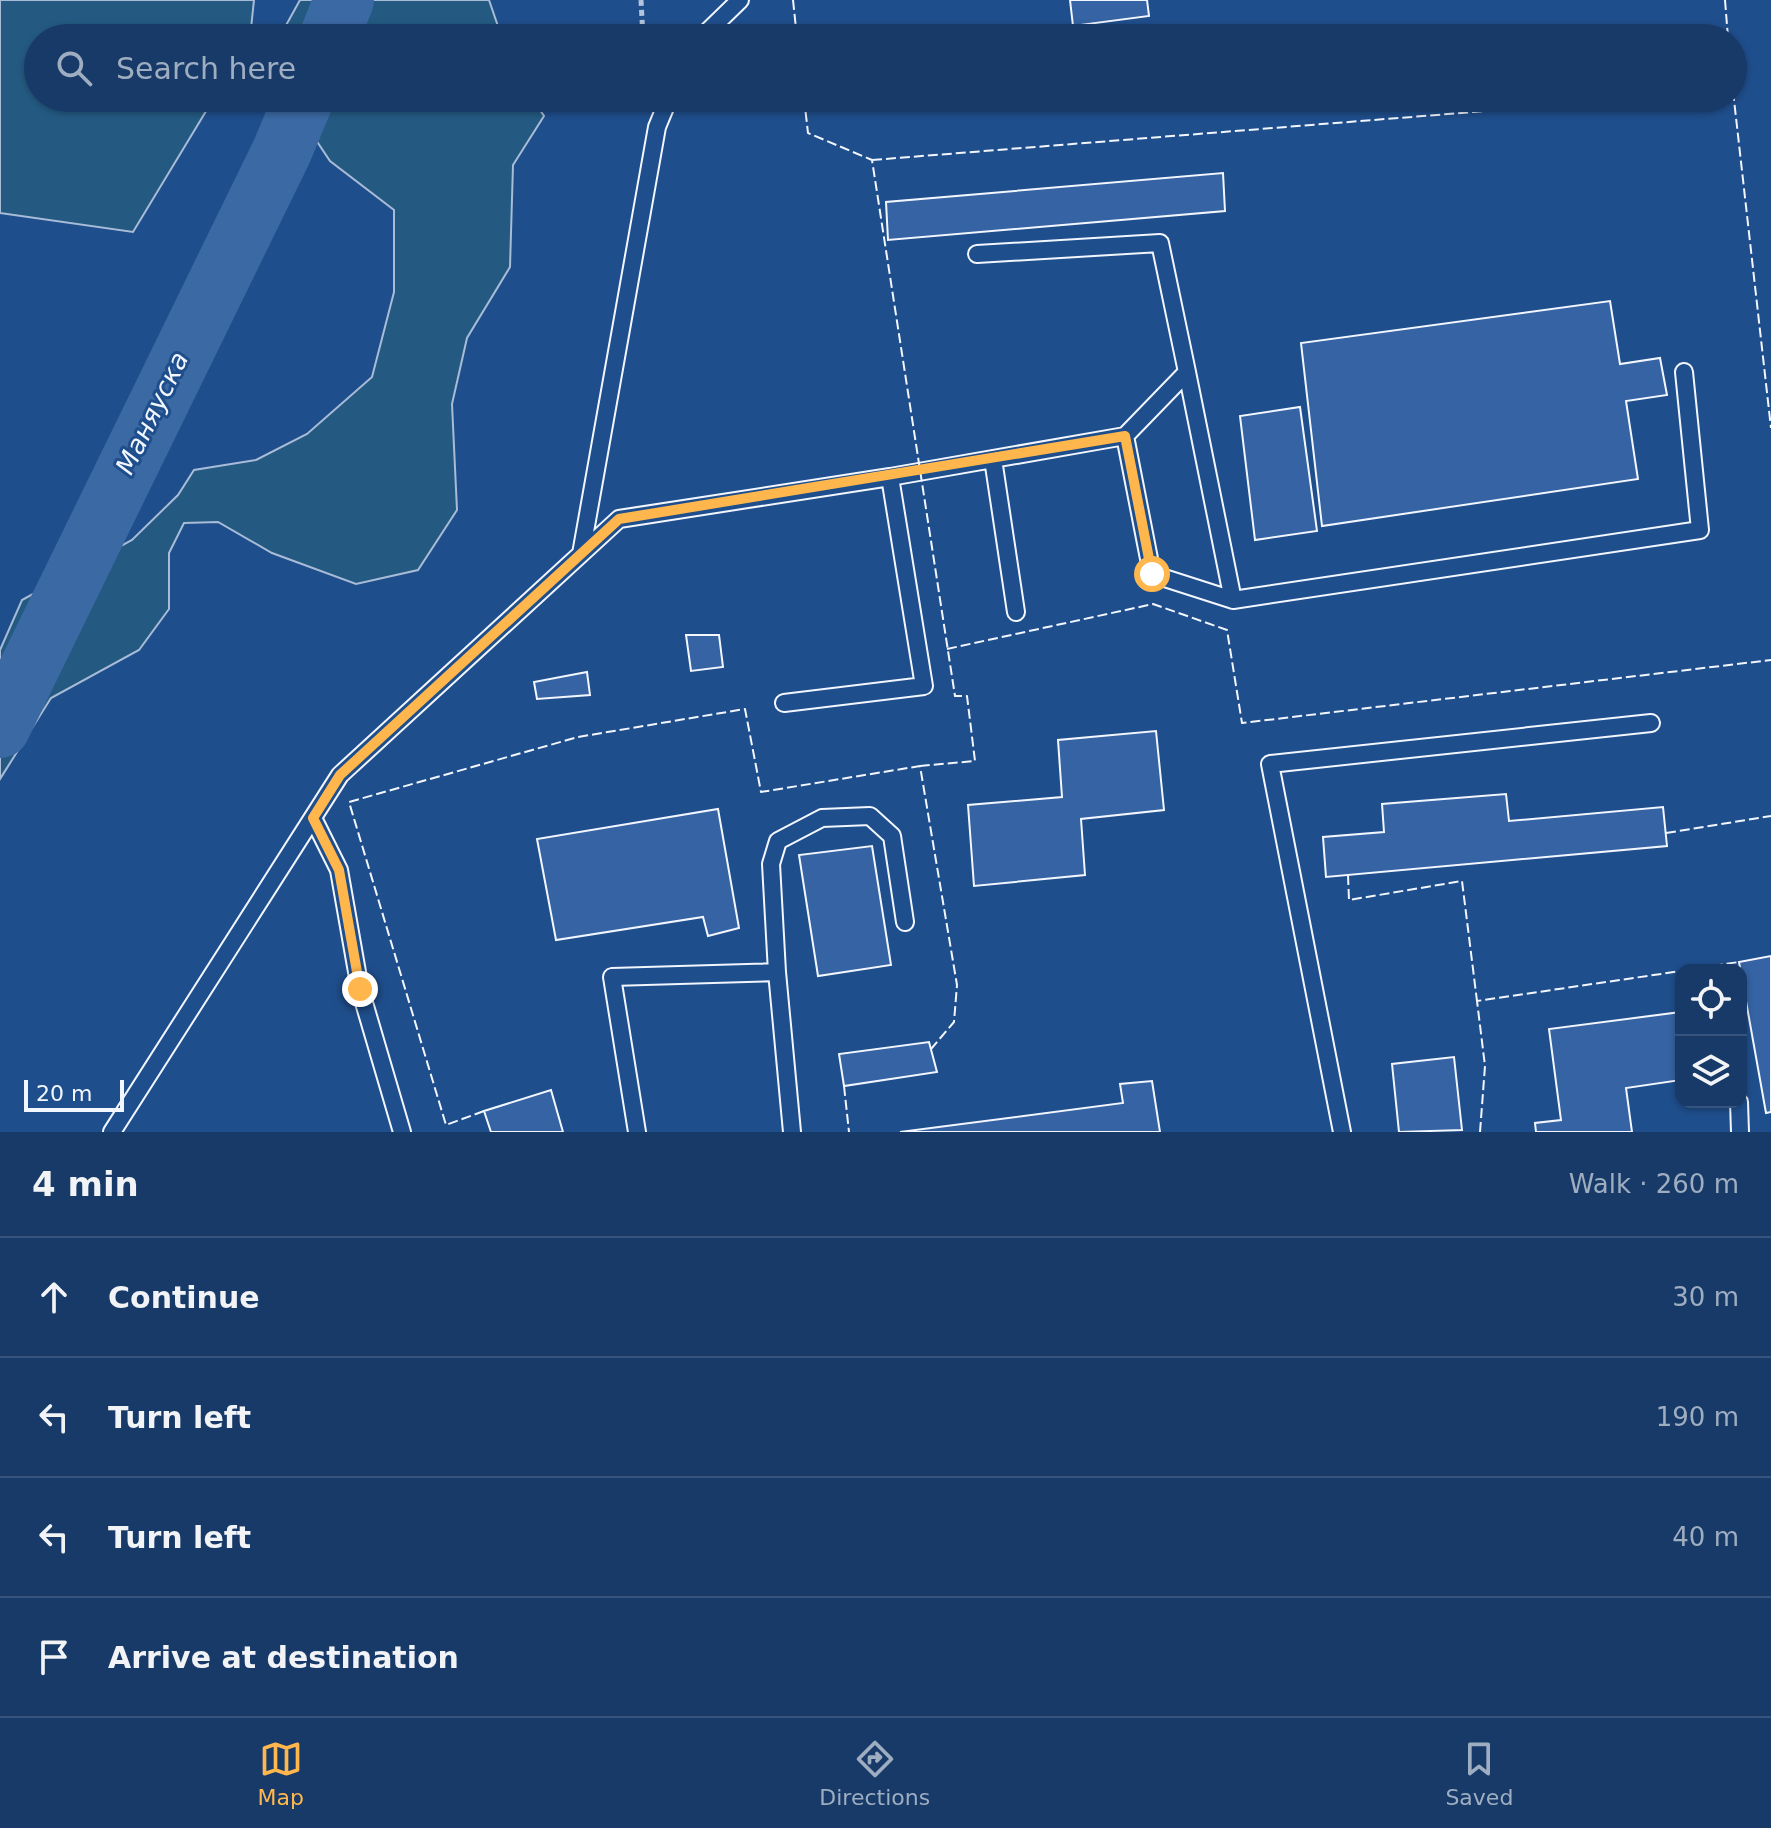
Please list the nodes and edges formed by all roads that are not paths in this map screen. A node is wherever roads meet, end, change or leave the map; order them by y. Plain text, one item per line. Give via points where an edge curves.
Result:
1 (740, 0) edge
2 (715, 24) edge
3 (663, 112) edge
4 (977, 254) dead end
5 (1187, 372) junction
6 (1684, 372) dead end
7 (1125, 436) junction
8 (993, 459) junction
9 (890, 477) junction
10 (581, 554) junction
11 (1233, 600) junction
12 (1016, 612) dead end
13 (784, 703) dead end
14 (1651, 723) dead end
15 (313, 818) junction
16 (905, 922) dead end
17 (777, 972) junction
18 (1739, 1108) edge
19 (112, 1132) edge
20 (402, 1132) edge
21 (637, 1132) edge
22 (792, 1132) edge
23 (1342, 1132) edge
24 (1740, 1132) edge

1 - 2 lane
3 - 10 lane
4 - 5 lane via 1160,243
5 - 7 lane
5 - 11 lane
6 - 11 lane via 1700,530
7 - 8 lane
7 - 11 lane via 1152,574
8 - 9 lane
8 - 12 lane
9 - 10 lane via 619,519
9 - 13 lane via 924,686
10 - 15 lane via 340,775
14 - 23 lane via 1270,764
15 - 19 lane
15 - 20 lane via 339,870 360,989
16 - 17 lane via 892,836 870,816 822,818 778,841 771,864
17 - 21 lane via 612,977
17 - 22 lane
18 - 24 lane

